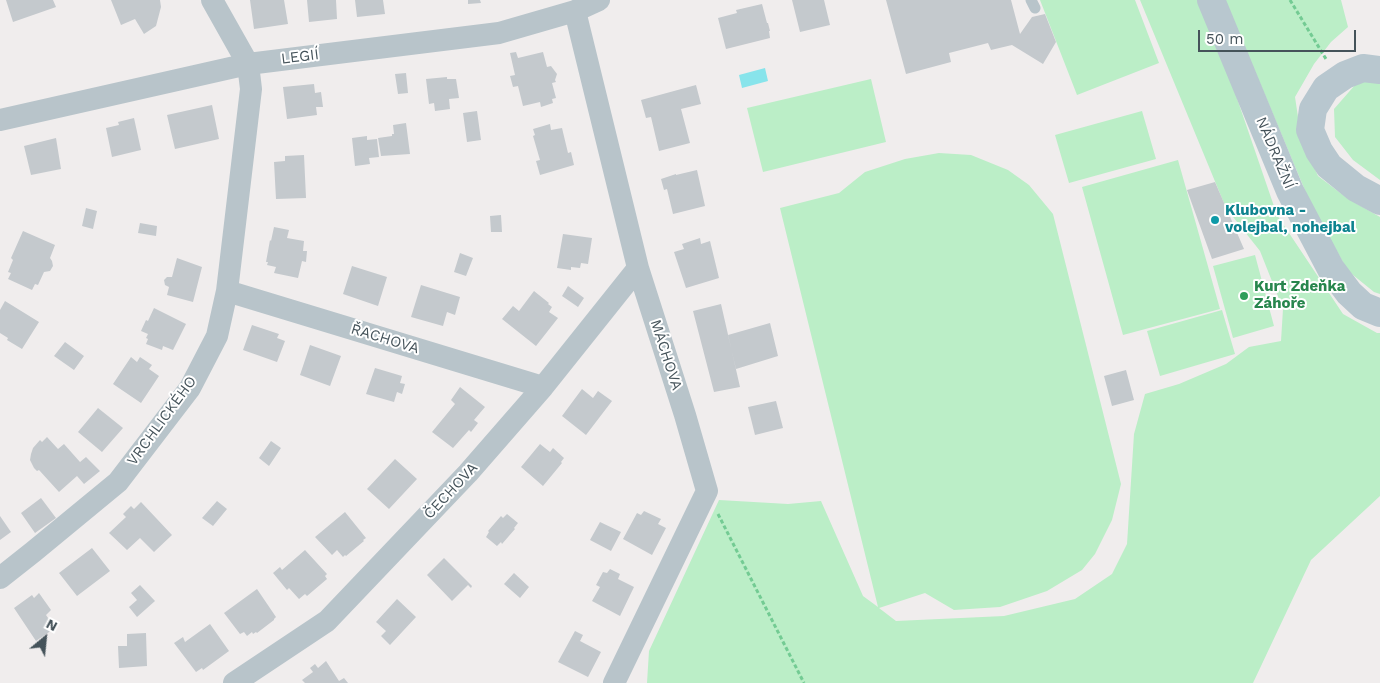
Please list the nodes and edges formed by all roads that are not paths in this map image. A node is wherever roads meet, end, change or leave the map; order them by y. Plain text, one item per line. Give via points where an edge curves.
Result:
1 (212, 0) edge
2 (599, 0) edge
3 (1211, 0) edge
4 (575, 11) junction
5 (248, 64) junction
6 (1380, 70) edge
7 (1, 122) edge
8 (1380, 201) edge
9 (638, 268) junction
10 (227, 291) junction
11 (1380, 313) edge
12 (543, 387) junction
13 (0, 578) edge
14 (234, 683) edge
15 (614, 683) edge

1 - 5 street
2 - 4 street, LEGIÍ
3 - 11 street, NÁDRAŽNÍ via 1290,191 1330,269 1363,306
4 - 5 street, LEGIÍ via 499,33
4 - 9 street, MÁCHOVA
5 - 7 street, LEGIÍ
5 - 10 street, VRCHLICKÉHO via 251,89
6 - 8 street via 1363,68 1326,88 1313,109 1310,130 1329,166 1356,188
9 - 12 street, ČECHOVA
9 - 15 street, MÁCHOVA via 707,492
10 - 12 street, ŘACHOVA
10 - 13 street, VRCHLICKÉHO via 217,336 190,388 118,482
12 - 14 street, ČECHOVA via 468,473 327,621

